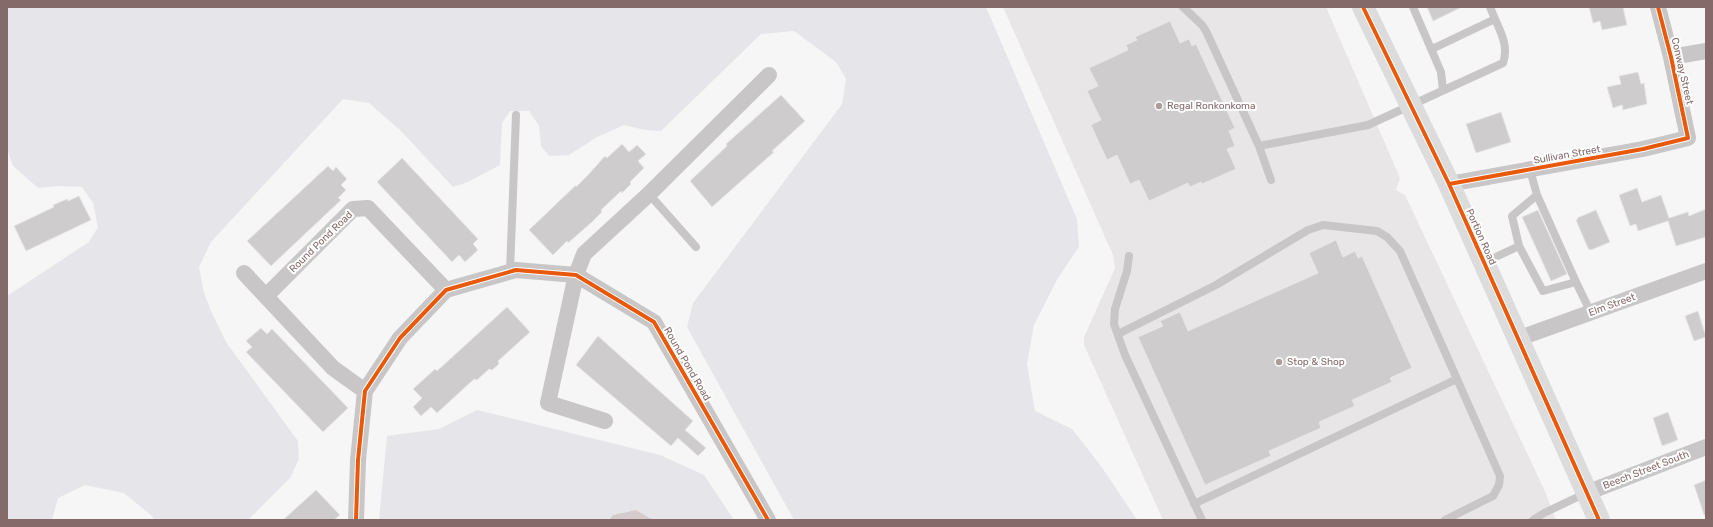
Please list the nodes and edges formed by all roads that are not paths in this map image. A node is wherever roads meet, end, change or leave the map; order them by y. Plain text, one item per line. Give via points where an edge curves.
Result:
1 (1183, 7) edge
2 (1362, 7) edge
3 (1413, 7) edge
4 (1490, 7) edge
5 (1658, 7) edge
6 (1495, 19) junction
7 (1432, 49) junction
8 (1706, 51) edge
9 (1671, 57) junction
10 (769, 75) dead end
11 (1443, 90) junction
12 (1410, 104) junction
13 (516, 115) dead end
14 (1688, 138) joint
15 (1259, 146) junction
16 (1530, 170) junction
17 (1271, 180) dead end
18 (1449, 184) junction
19 (649, 194) junction
20 (1537, 195) junction
21 (1519, 246) junction
22 (696, 247) dead end
23 (1129, 256) dead end
24 (1483, 263) junction
25 (510, 271) junction
26 (1706, 271) edge
27 (244, 273) dead end
28 (576, 276) junction
29 (1576, 282) junction
30 (446, 290) junction
31 (266, 296) junction
32 (1591, 313) junction
33 (1118, 334) junction
34 (1517, 339) junction
35 (1457, 379) junction
36 (365, 391) junction
37 (605, 421) dead end
38 (1706, 447) edge
39 (1586, 493) junction
40 (1194, 504) junction
41 (356, 520) edge
42 (768, 520) edge
43 (1202, 520) edge
44 (1445, 520) edge
45 (1533, 520) edge
46 (1599, 520) edge

1 - 15 lane via 1206,31
2 - 12 main road, Portion Road
3 - 7 lane
4 - 6 lane
5 - 9 street, Conway Street
6 - 7 lane
6 - 11 lane via 1505,47 1503,62
7 - 11 lane via 1441,72
8 - 9 street
9 - 14 street, Conway Street
10 - 19 street
11 - 12 lane
12 - 15 lane via 1368,125
12 - 18 main road, Portion Road
13 - 25 lane
14 - 16 street, Sullivan Street
15 - 17 lane
16 - 18 street, Sullivan Street
16 - 20 lane
18 - 24 main road, Portion Road
19 - 22 lane
19 - 28 street via 584,254
20 - 21 lane via 1512,216
20 - 29 lane
21 - 24 lane
21 - 29 lane via 1543,291
23 - 33 lane via 1115,309 1114,324
24 - 34 main road, Portion Road
25 - 28 street, Round Pond Road
25 - 30 street, Round Pond Road
26 - 32 street, Elm Street
27 - 31 street
28 - 37 street via 548,403
28 - 42 street, Round Pond Road via 654,322
29 - 32 lane
30 - 31 street, Round Pond Road via 368,208 353,209
30 - 36 street, Round Pond Road via 400,338
31 - 36 street via 333,368
32 - 34 street, Elm Street
33 - 35 lane via 1216,285 1308,230 1323,225 1363,229 1377,231 1400,251
33 - 40 lane via 1125,355
34 - 39 main road, Portion Road
35 - 40 lane
35 - 44 lane via 1500,476 1499,485 1493,496
36 - 41 street, Round Pond Road via 358,460
38 - 39 street, Beech Street South
39 - 45 lane
39 - 46 main road, Portion Road
40 - 43 lane

